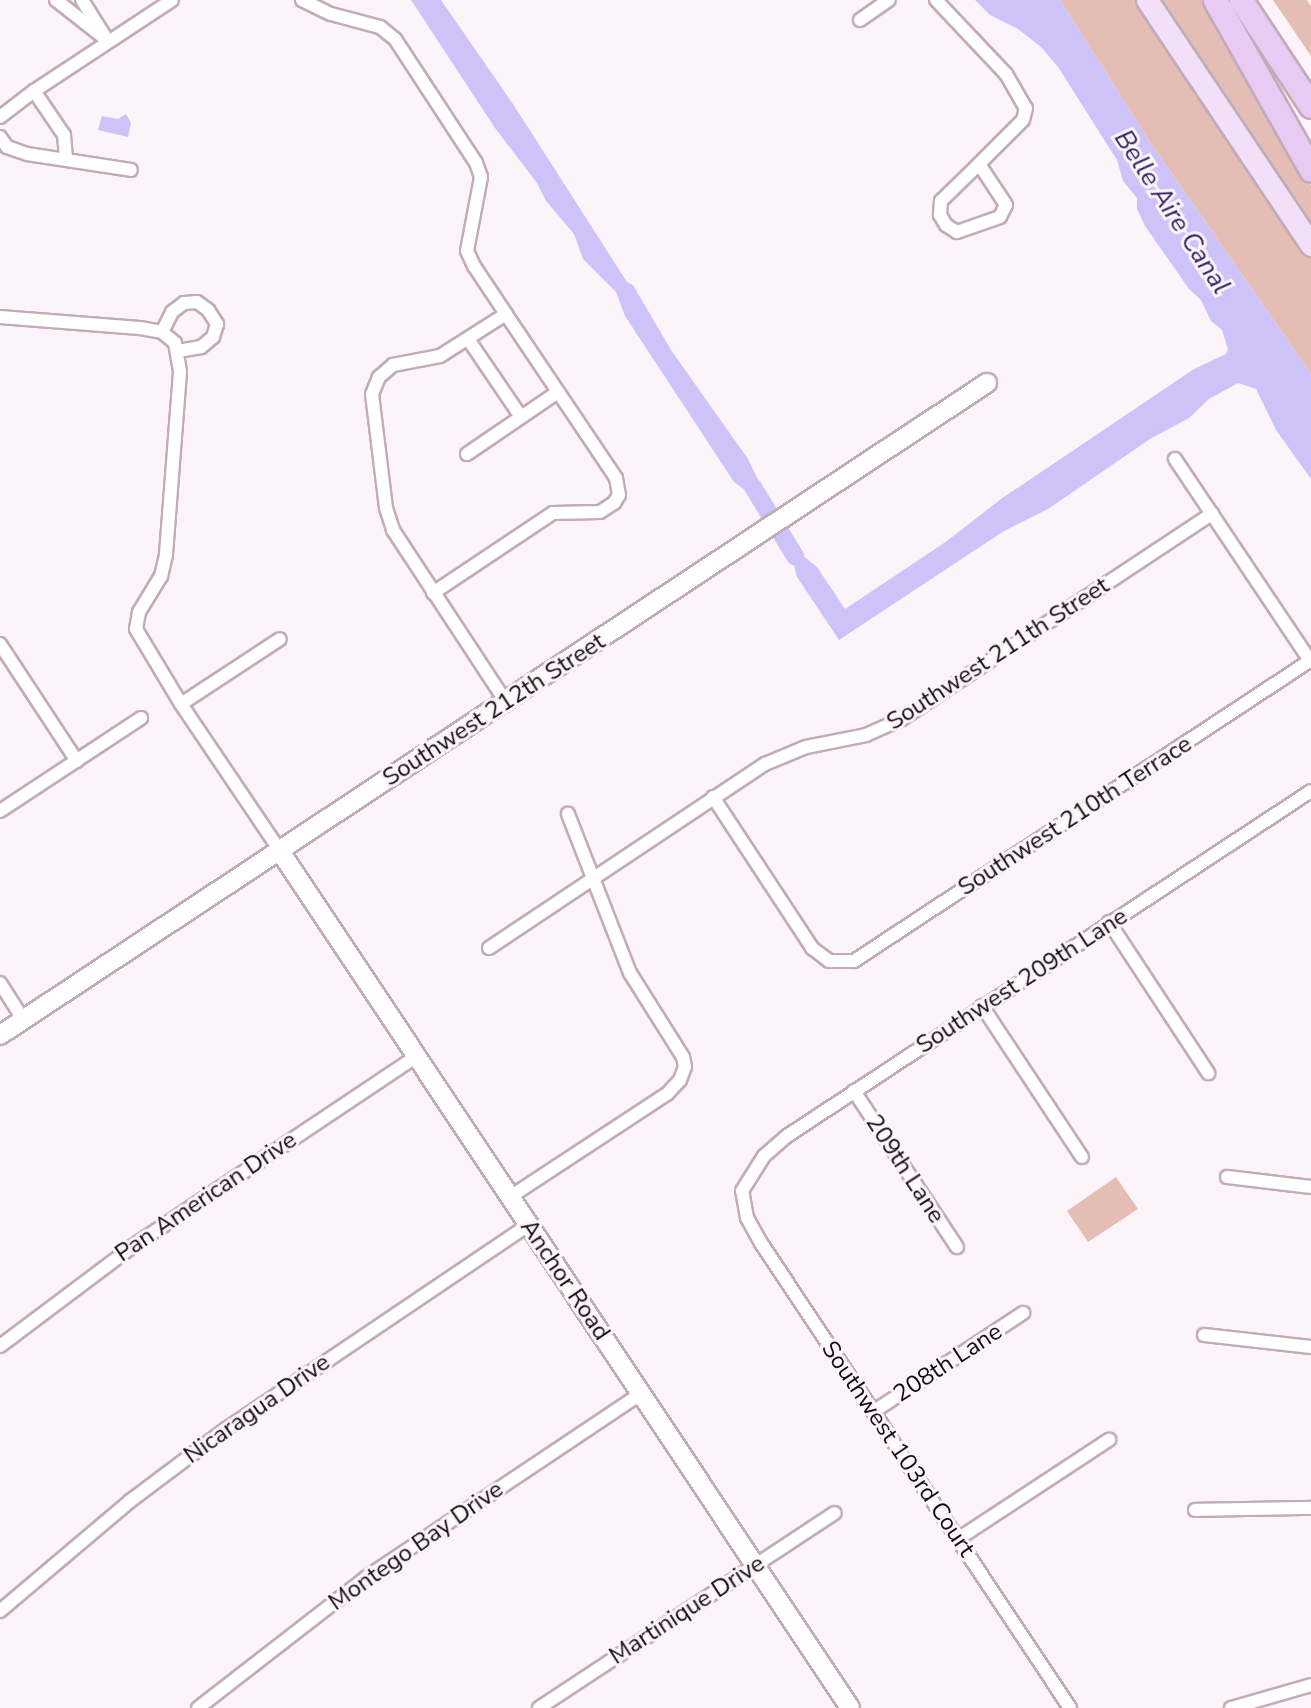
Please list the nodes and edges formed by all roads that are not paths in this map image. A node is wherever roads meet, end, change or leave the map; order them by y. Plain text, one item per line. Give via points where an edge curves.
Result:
1 (56, 0) edge
2 (82, 0) edge
3 (172, 0) edge
4 (302, 0) edge
5 (889, 0) edge
6 (936, 0) edge
7 (1147, 0) edge
8 (1215, 0) edge
9 (1241, 0) edge
10 (860, 20) dead end
11 (108, 41) junction
12 (34, 91) junction
13 (1311, 106) edge
14 (0, 117) edge
15 (0, 137) edge
16 (66, 160) junction
17 (979, 164) junction
18 (131, 170) dead end
19 (1311, 170) edge
20 (1311, 245) edge
21 (506, 314) junction
22 (0, 317) edge
23 (162, 332) junction
24 (468, 339) junction
25 (178, 351) junction
26 (987, 383) dead end
27 (558, 392) junction
28 (521, 417) junction
29 (467, 454) dead end
30 (1175, 459) dead end
31 (1212, 514) junction
32 (433, 593) junction
33 (280, 639) dead end
34 (0, 644) edge
35 (1310, 660) edge
36 (506, 702) junction
37 (181, 704) junction
38 (141, 718) dead end
39 (77, 761) junction
40 (1311, 791) edge
41 (713, 797) junction
42 (0, 811) edge
43 (568, 814) dead end
44 (280, 851) junction
45 (595, 877) junction
46 (1109, 922) junction
47 (489, 948) dead end
48 (0, 983) edge
49 (982, 1006) junction
50 (23, 1019) junction
51 (0, 1035) edge
52 (417, 1056) junction
53 (1208, 1073) dead end
54 (854, 1091) junction
55 (1082, 1157) dead end
56 (1227, 1177) dead end
57 (745, 1184) joint
58 (1311, 1187) edge
59 (510, 1197) junction
60 (528, 1225) junction
61 (957, 1247) dead end
62 (1023, 1313) dead end
63 (1204, 1335) dead end
64 (0, 1346) edge
65 (1311, 1347) edge
66 (642, 1393) junction
67 (873, 1412) junction
68 (1109, 1440) dead end
69 (1311, 1508) edge
70 (1195, 1510) dead end
71 (835, 1513) dead end
72 (958, 1539) junction
73 (755, 1566) junction
74 (0, 1611) edge
75 (1311, 1685) edge
76 (198, 1708) edge
77 (539, 1708) edge
78 (850, 1708) edge
79 (1070, 1708) edge
80 (1231, 1708) edge

1 - 11 street
2 - 11 street
3 - 11 street
4 - 21 street via 331,14 380,27 395,39 416,70 478,170 482,184 467,251
5 - 10 street
6 - 17 street via 1006,74 1026,108 1023,120
7 - 20 main road
8 - 19 highway
9 - 13 highway
11 - 12 street
12 - 14 street
12 - 16 street via 64,135
15 - 16 street via 15,151
16 - 18 street
17 - 17 street via 941,201 940,215 957,232 1000,216 1006,205
21 - 24 street
21 - 27 street
22 - 23 street
23 - 25 street via 172,338
23 - 25 street via 172,312 184,303 197,302 208,310 216,324 213,337 201,346
24 - 28 street
24 - 32 street via 432,360 393,365 379,377 372,394 389,520
25 - 37 street via 166,555 162,576 135,621 138,637
26 - 36 street, Southwest 212th Street
27 - 28 street
27 - 32 street via 616,478 619,495 614,503 591,514 553,513
28 - 29 street
30 - 31 street
31 - 35 street
31 - 41 street, Southwest 211th Street via 902,719 866,735 779,757
32 - 36 street
33 - 37 street
34 - 39 street
35 - 41 street, Southwest 210th Terrace via 854,961 823,958 807,941
36 - 44 street, Southwest 212th Street
37 - 44 street
38 - 39 street
39 - 42 street
40 - 46 street, Southwest 209th Lane
41 - 45 street, Southwest 211th Street
43 - 45 street
44 - 50 street, Southwest 212th Street
44 - 52 street, Anchor Road
45 - 47 street, Southwest 211th Street
45 - 59 street via 631,974 685,1067 680,1080 657,1100
46 - 49 street, Southwest 209th Lane
46 - 53 street
48 - 50 street
49 - 54 street, Southwest 209th Lane
49 - 55 street
50 - 51 street, Southwest 212th Street
52 - 59 street, Anchor Road
52 - 64 street, Pan American Drive via 160,1227
54 - 57 street, Southwest 209th Lane via 779,1142
54 - 61 street, 209th Lane
56 - 58 street
57 - 67 street, Southwest 103rd Court via 742,1201 750,1224
59 - 60 street, Anchor Road
60 - 66 street, Anchor Road
60 - 74 street, Nicaragua Drive via 205,1445 130,1501
62 - 67 street, 208th Lane
63 - 65 street
66 - 73 street, Anchor Road
66 - 76 street, Montego Bay Drive via 367,1577
67 - 72 street, Southwest 103rd Court
68 - 72 street
69 - 70 street
71 - 73 street, Martinique Drive
72 - 79 street, Southwest 103rd Court
73 - 77 street, Martinique Drive
73 - 78 street, Anchor Road
75 - 80 street

